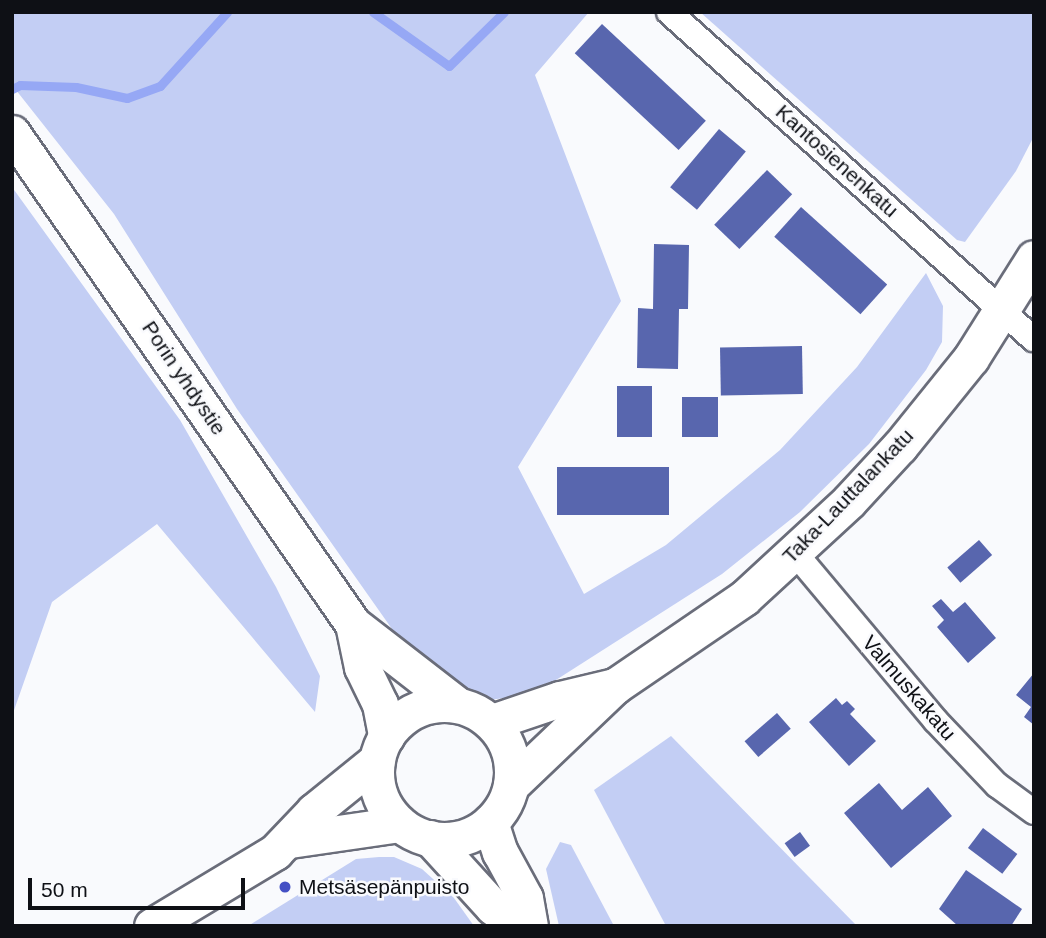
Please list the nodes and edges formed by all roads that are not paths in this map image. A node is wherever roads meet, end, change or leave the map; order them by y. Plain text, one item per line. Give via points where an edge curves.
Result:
1 (669, 12) edge
2 (12, 133) edge
3 (1034, 258) edge
4 (1004, 312) junction
5 (1034, 339) edge
6 (795, 553) junction
7 (354, 624) junction
8 (615, 687) junction
9 (456, 704) junction
10 (492, 722) junction
11 (382, 748) junction
12 (511, 785) junction
13 (1034, 812) edge
14 (490, 822) junction
15 (415, 831) junction
16 (290, 840) junction
17 (152, 926) edge
18 (517, 926) edge
19 (530, 926) edge

1 - 4 street, Kantosienenkatu
2 - 7 main road, Porin yhdystie
3 - 4 main road, Taka-Lauttalankatu
4 - 5 street, Kantosienenkatu
4 - 6 main road, Taka-Lauttalankatu via 900,446
6 - 8 main road, Taka-Lauttalankatu via 744,598
6 - 13 street, Valmuskakatu via 935,720 997,786
7 - 9 main road, Porin yhdystie
7 - 11 main road, Porin yhdystie via 362,667 380,704
8 - 10 main road, Taka-Lauttalankatu via 560,699
8 - 12 main road, Taka-Lauttalankatu
9 - 10 main road
9 - 11 main road via 419,708
10 - 12 main road via 510,753
11 - 15 main road via 380,794
11 - 16 main road via 314,811
12 - 14 main road
14 - 15 main road via 454,839
14 - 19 main road via 500,852 526,898
15 - 16 main road
15 - 18 main road
16 - 17 main road

